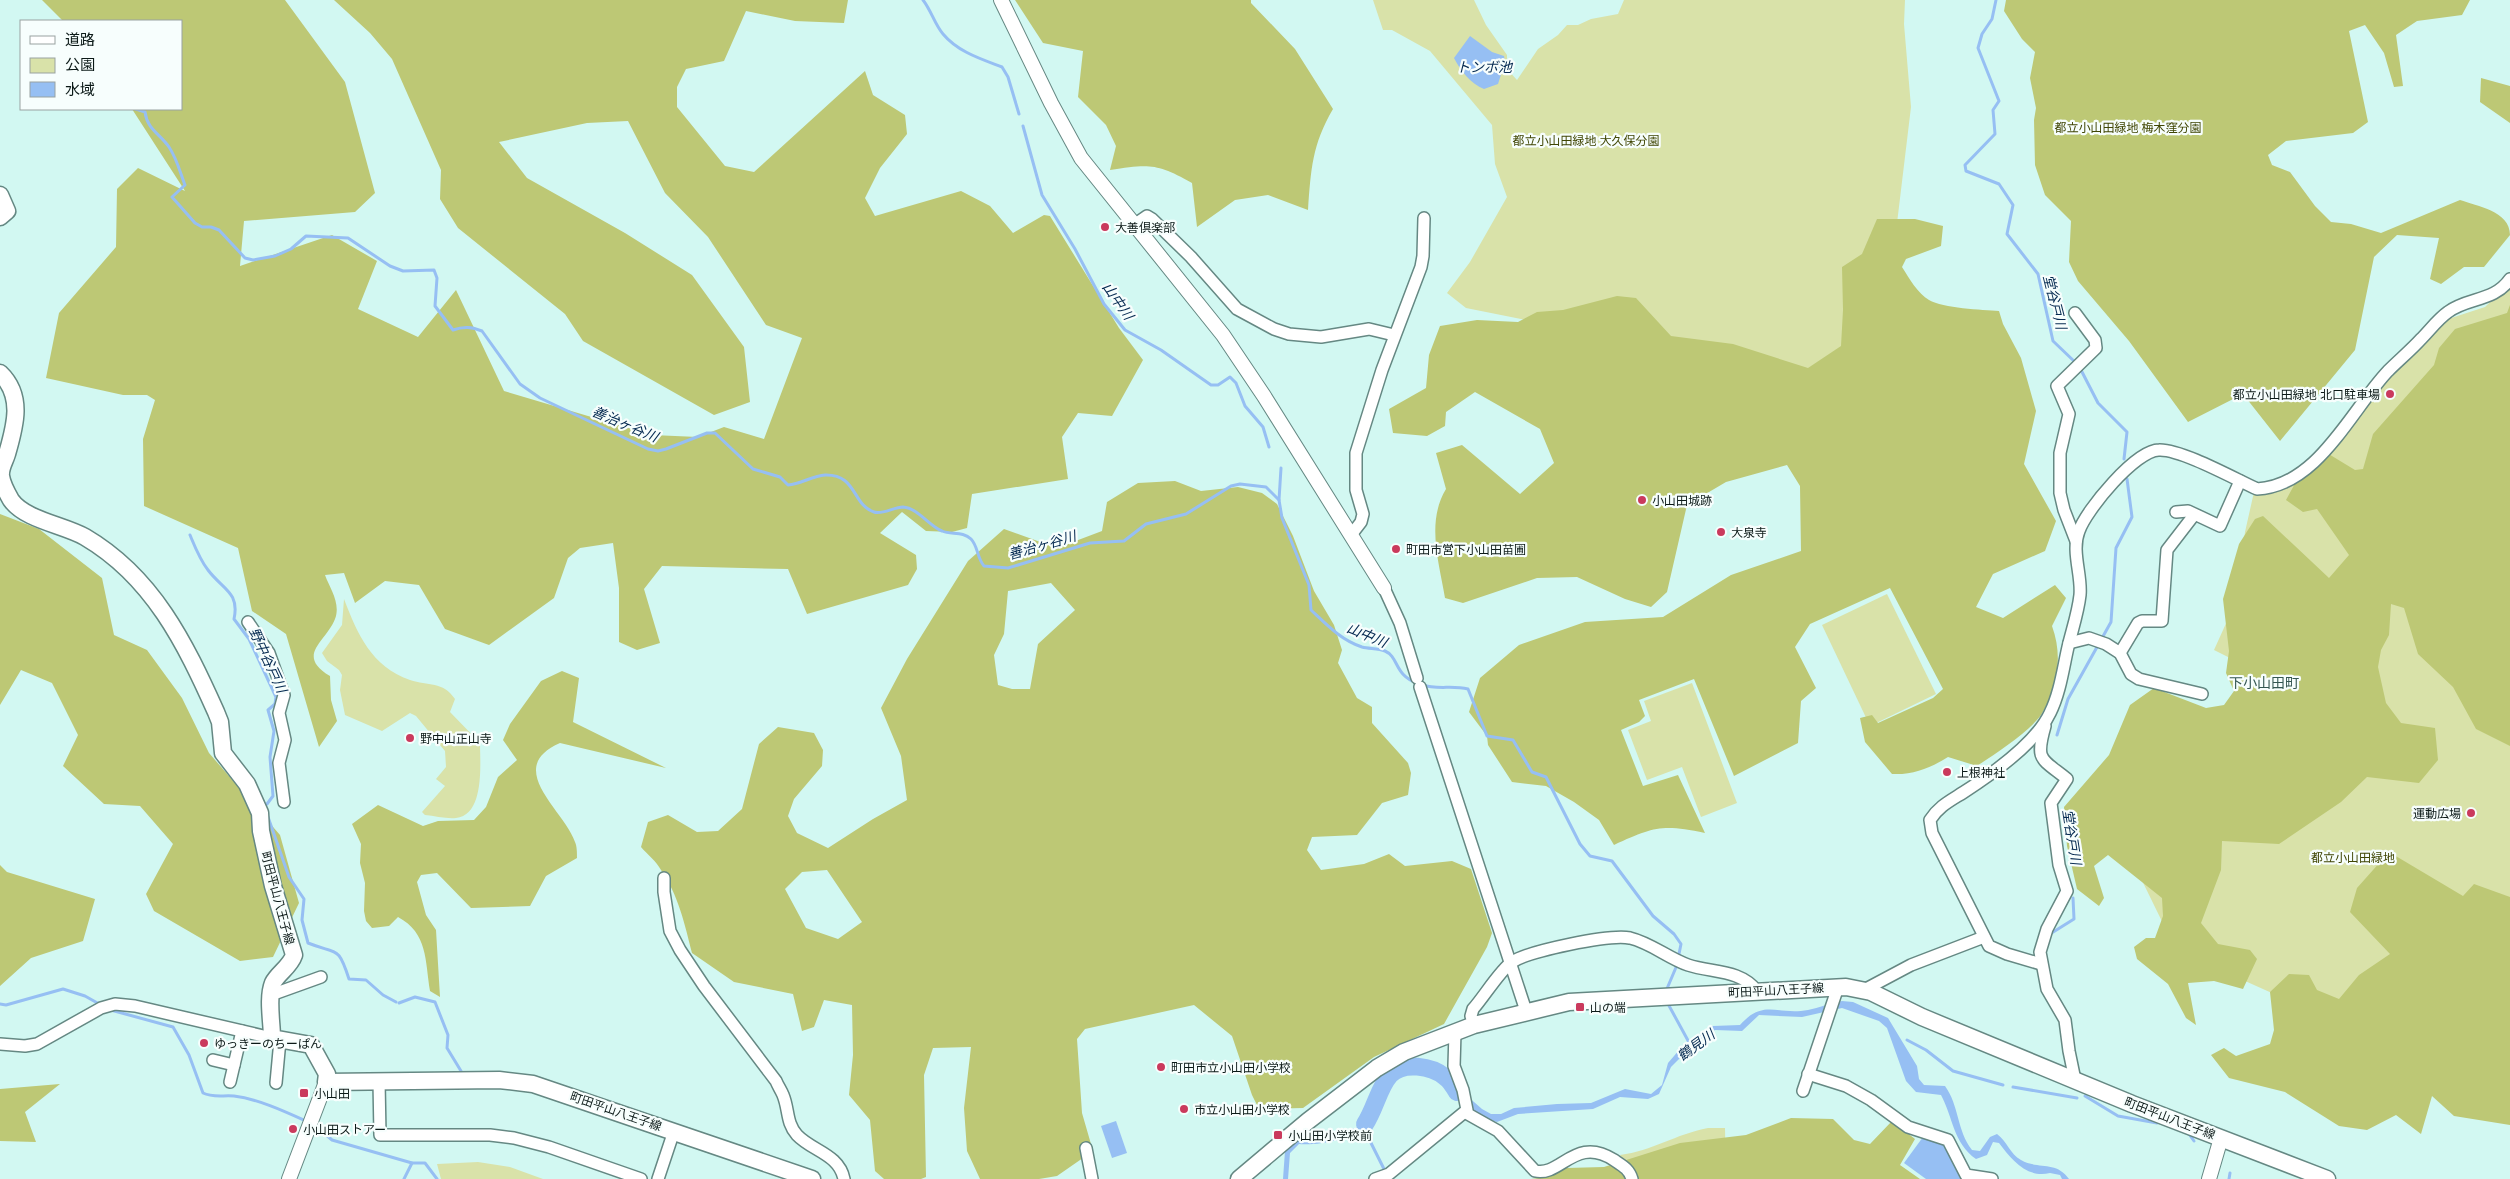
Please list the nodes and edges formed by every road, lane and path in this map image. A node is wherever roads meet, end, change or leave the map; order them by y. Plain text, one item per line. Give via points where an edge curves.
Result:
1 (1001, 0) edge
2 (0, 195) edge
3 (0, 217) edge
4 (1424, 218) dead end
5 (1134, 225) junction
6 (2510, 279) edge
7 (2075, 313) dead end
8 (1394, 336) junction
9 (0, 372) edge
10 (2240, 481) junction
11 (2176, 512) dead end
12 (2194, 515) junction
13 (1351, 535) junction
14 (2076, 542) junction
15 (1384, 588) joint
16 (248, 622) dead end
17 (2069, 643) junction
18 (2120, 653) junction
19 (2202, 694) dead end
20 (2047, 720) junction
21 (284, 802) dead end
22 (664, 878) dead end
23 (1984, 938) junction
24 (1510, 963) junction
25 (2041, 964) junction
26 (321, 977) dead end
27 (1864, 990) junction
28 (1756, 991) junction
29 (1835, 994) junction
30 (271, 995) junction
31 (1526, 1010) junction
32 (1474, 1024) junction
33 (242, 1031) junction
34 (1455, 1032) junction
35 (276, 1039) junction
36 (0, 1044) edge
37 (213, 1060) dead end
38 (234, 1065) junction
39 (1808, 1074) junction
40 (279, 1080) dead end
41 (2076, 1080) junction
42 (379, 1081) junction
43 (230, 1082) dead end
44 (326, 1082) junction
45 (1803, 1091) dead end
46 (1466, 1112) junction
47 (674, 1131) junction
48 (2221, 1138) junction
49 (1086, 1148) dead end
50 (1390, 1176) edge
51 (289, 1179) edge
52 (640, 1179) edge
53 (658, 1179) edge
54 (812, 1179) edge
55 (844, 1179) edge
56 (1092, 1179) edge
57 (1240, 1179) edge
58 (1375, 1179) edge
59 (1632, 1179) edge
60 (1992, 1179) edge
61 (2209, 1179) edge
62 (2327, 1179) edge

1 - 5 street via 1076,149
2 - 3 main road via 7,211
4 - 8 street via 1421,267
5 - 8 street via 1147,216 1152,219 1237,310 1274,329 1321,337 1369,329
5 - 13 street via 1228,343
6 - 10 street via 2492,295 2448,311 2387,372 2344,428 2298,476 2268,489 2257,489
7 - 14 street via 2095,340 2096,348 2057,386 2069,414 2060,454 2060,493
8 - 13 street via 1356,452 1356,490 1364,514 1362,522
9 - 30 main road, 町田平山八王子線 via 8,381 16,410 16,421 1,470 7,492 24,512 84,537 127,568 143,584 167,615 216,712 223,752 247,784 260,813 271,877 294,955 274,982
10 - 12 street via 2220,526
10 - 14 street via 2181,454 2159,450 2149,452 2118,477 2079,530
11 - 12 street via 2188,511
12 - 18 street via 2167,550 2162,621 2138,623
13 - 15 street
14 - 17 street via 2080,595
15 - 24 street via 1400,623
16 - 21 street via 269,654 284,695 279,713 284,740 279,763
17 - 18 street via 2092,638
17 - 20 street via 2056,699
18 - 19 street via 2131,674 2139,679
20 - 23 street via 2026,744 1991,773 1939,807 1930,820 1932,833
20 - 25 street via 2039,750 2042,759 2067,779 2051,803 2059,865 2067,891 2041,944
22 - 55 street via 670,931 680,950 776,1081 789,1125 798,1136 836,1163
23 - 25 street via 1989,946
23 - 27 street via 1912,965
24 - 28 street via 1584,941 1620,937 1642,942 1687,965 1728,972 1750,982
24 - 31 street
24 - 32 street via 1473,1009
25 - 41 street via 2047,989 2065,1020
26 - 30 street
27 - 29 main road, 町田平山八王子線
27 - 41 main road, 町田平山八王子線
28 - 29 main road, 町田平山八王子線
28 - 31 main road, 町田平山八王子線 via 1569,1002
29 - 39 street
30 - 35 main road, 町田平山八王子線
31 - 32 main road, 町田平山八王子線
32 - 34 main road, 町田平山八王子線
33 - 35 street
33 - 36 street via 115,1004 101,1008 37,1044
33 - 38 street
34 - 46 street via 1454,1066 1463,1090
34 - 57 main road, 町田平山八王子線 via 1404,1052 1358,1081
35 - 40 street
35 - 44 main road via 311,1044 327,1074
37 - 38 street
38 - 43 street
39 - 45 street
39 - 60 street via 1846,1086 1908,1127 1948,1140 1966,1175
41 - 48 main road, 町田平山八王子線
42 - 44 main road, 町田平山八王子線
42 - 47 main road, 町田平山八王子線 via 518,1082 553,1089
42 - 52 street via 380,1135 514,1138
44 - 51 street
46 - 50 street
46 - 59 street via 1498,1131 1535,1171 1545,1171 1587,1151 1605,1154 1629,1170
47 - 53 street
47 - 54 main road, 町田平山八王子線
48 - 61 street
48 - 62 main road, 町田平山八王子線
49 - 56 street
50 - 58 street

